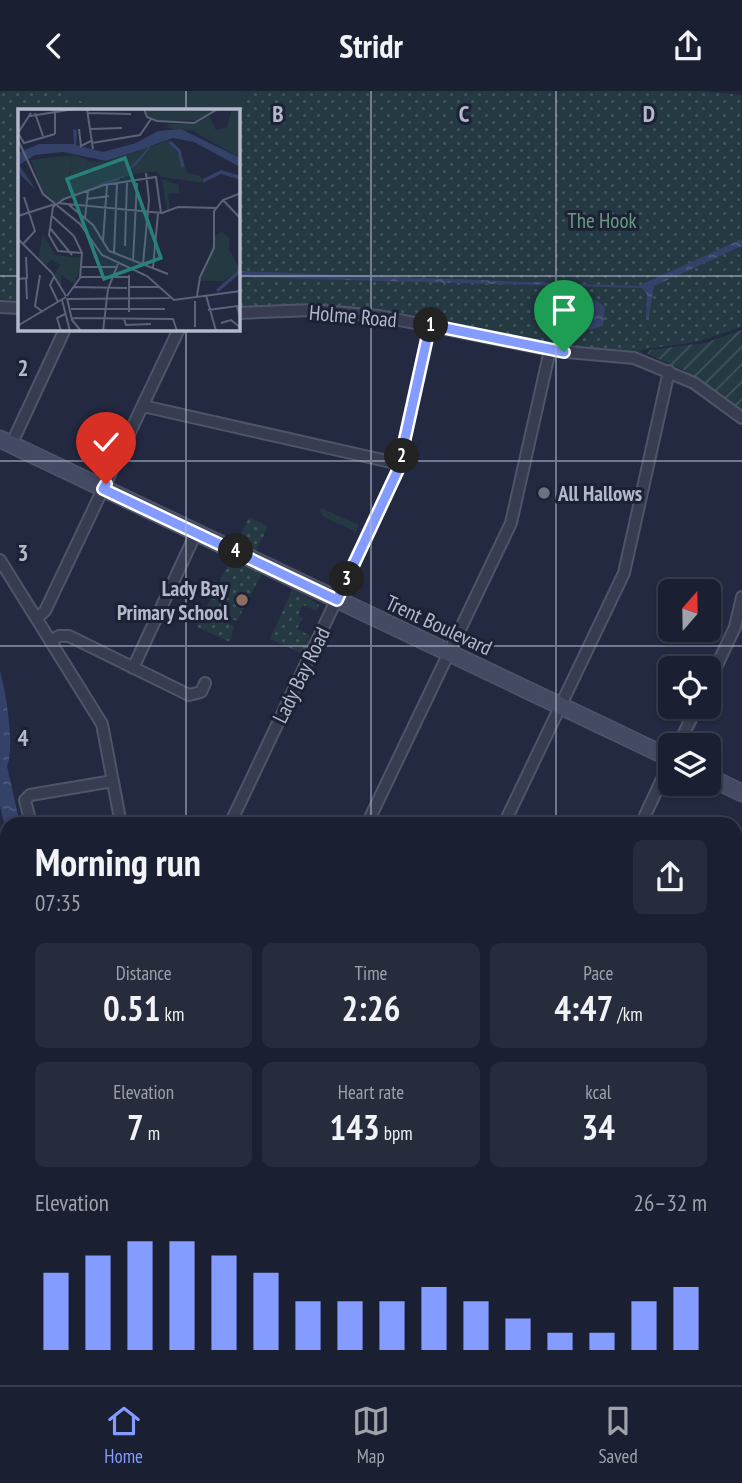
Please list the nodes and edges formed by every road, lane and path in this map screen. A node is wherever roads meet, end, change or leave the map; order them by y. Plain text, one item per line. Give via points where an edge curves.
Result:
1 (0, 307) edge
2 (18, 308) edge
3 (240, 313) edge
4 (430, 325) junction
5 (64, 331) edge
6 (178, 331) edge
7 (550, 350) junction
8 (669, 371) junction
9 (143, 406) junction
10 (742, 418) edge
11 (5, 442) edge
12 (400, 464) junction
13 (103, 489) junction
14 (196, 533) junction
15 (0, 560) edge
16 (742, 597) edge
17 (337, 600) junction
18 (37, 618) junction
19 (51, 641) junction
20 (449, 653) junction
21 (721, 657) edge
22 (133, 668) junction
23 (205, 683) dead end
24 (560, 706) junction
25 (658, 754) edge
26 (113, 781) junction
27 (721, 783) edge
28 (658, 786) edge
29 (742, 793) edge
30 (29, 817) edge
31 (120, 817) edge
32 (232, 817) edge
33 (370, 817) edge
34 (507, 817) edge
35 (644, 817) edge

1 - 2 street
3 - 4 street, Holme Road via 339,312
4 - 7 street, Holme Road
4 - 12 street, Lady Bay Road
5 - 11 street
6 - 9 street
7 - 8 street, Holme Road via 624,356
7 - 20 street via 511,523
8 - 10 street, Holme Road
8 - 24 street via 624,573
9 - 12 street
9 - 13 street
11 - 13 street, Trent Boulevard
12 - 17 street, Lady Bay Road
13 - 14 street, Trent Boulevard
13 - 18 street via 45,611
14 - 17 street, Trent Boulevard
14 - 22 street
15 - 18 street
16 - 21 street
17 - 20 street, Trent Boulevard
17 - 32 street, Lady Bay Road
18 - 19 street
19 - 22 street via 69,636
19 - 26 street via 102,724
20 - 24 street, Trent Boulevard
20 - 33 street
22 - 23 street via 189,695 201,692
24 - 25 street, Trent Boulevard
24 - 34 street
26 - 30 street via 30,795 25,800
26 - 31 street
27 - 29 street
28 - 35 street

